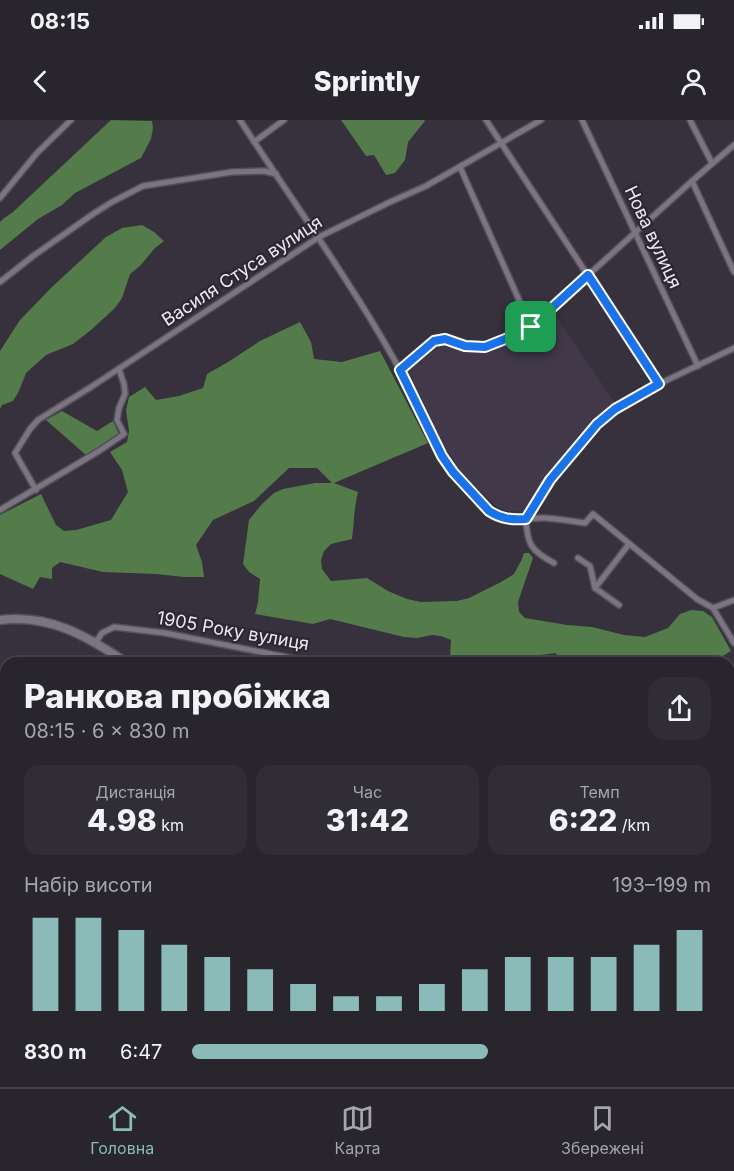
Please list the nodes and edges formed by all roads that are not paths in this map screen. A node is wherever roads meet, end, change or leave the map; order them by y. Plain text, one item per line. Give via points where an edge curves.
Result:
1 (70, 120) edge
2 (240, 120) edge
3 (284, 120) edge
4 (486, 120) edge
5 (541, 120) edge
6 (582, 120) edge
7 (690, 120) edge
8 (254, 142) junction
9 (500, 142) junction
10 (734, 145) edge
11 (712, 163) junction
12 (460, 167) junction
13 (276, 174) junction
14 (692, 181) junction
15 (0, 198) edge
16 (635, 233) junction
17 (319, 237) junction
18 (734, 272) edge
19 (588, 275) junction
20 (0, 282) edge
21 (531, 327) junction
22 (734, 348) edge
23 (698, 366) junction
24 (119, 369) junction
25 (400, 370) junction
26 (659, 384) junction
27 (36, 490) junction
28 (0, 510) edge
29 (526, 519) junction
30 (629, 544) junction
31 (578, 558) dead end
32 (554, 563) dead end
33 (595, 588) junction
34 (734, 600) edge
35 (619, 605) dead end
36 (713, 608) junction
37 (0, 620) edge
38 (96, 642) junction
39 (734, 643) edge
40 (118, 657) edge
41 (286, 657) edge

1 - 15 street
2 - 8 street
3 - 8 street
4 - 9 street
5 - 9 street, Василя Стуса вулиця
6 - 16 street, Нова вулиця
7 - 11 street
8 - 13 street
9 - 12 street, Василя Стуса вулиця
9 - 19 street
10 - 11 street
11 - 14 street
12 - 17 street, Василя Стуса вулиця
12 - 21 street
13 - 17 street
13 - 20 street via 232,172 143,186 93,214
14 - 16 street
14 - 18 street
16 - 19 street
16 - 23 street, Нова вулиця
17 - 24 street, Василя Стуса вулиця
17 - 25 street
19 - 21 street
19 - 26 street
21 - 25 street via 485,347 445,339 434,341
22 - 23 street
23 - 26 street
24 - 27 street via 125,394 117,420 124,435
24 - 27 street, Василя Стуса вулиця via 30,429 15,453
25 - 29 street via 448,466 496,516
26 - 29 street via 597,424 550,480
27 - 28 street
29 - 30 street via 585,523 593,514
29 - 32 street via 527,538 539,555
30 - 33 street
30 - 36 street
31 - 33 street via 590,566
33 - 35 street
34 - 36 street
36 - 39 street
37 - 38 main road via 37,620
38 - 40 main road
38 - 41 street, 1905 Року вулиця via 102,633 114,627

